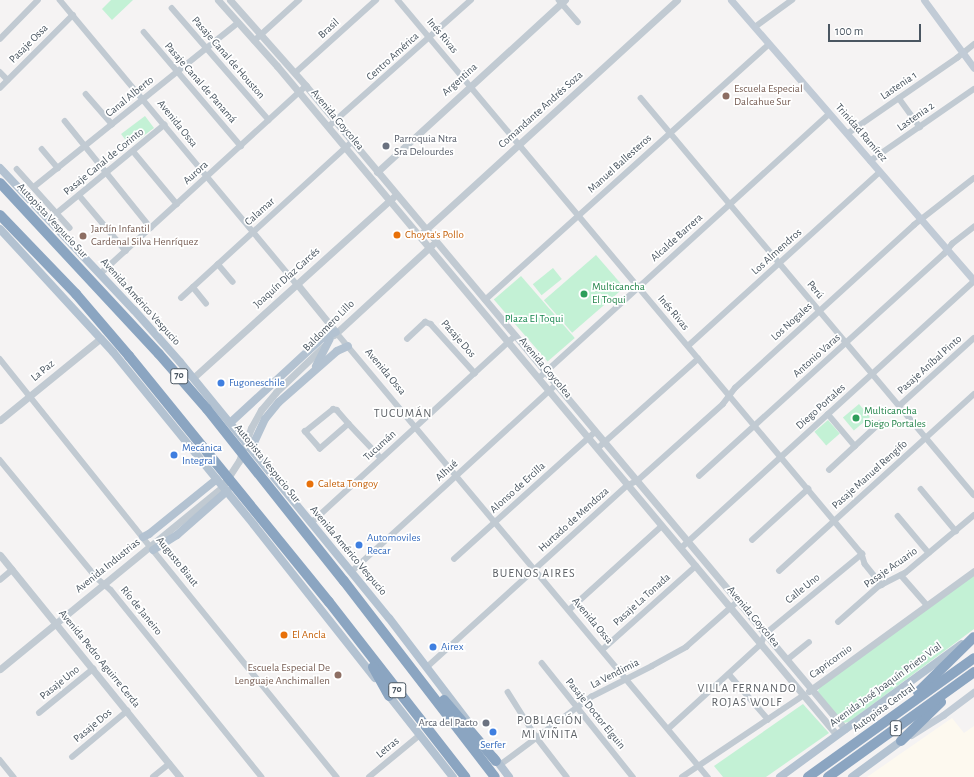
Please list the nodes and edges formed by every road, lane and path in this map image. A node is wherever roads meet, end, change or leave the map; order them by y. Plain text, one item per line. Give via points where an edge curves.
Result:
1 (38, 0) edge
2 (60, 0) edge
3 (218, 0) edge
4 (230, 0) edge
5 (299, 0) edge
6 (376, 0) edge
7 (398, 0) edge
8 (471, 0) edge
9 (677, 0) edge
10 (731, 0) edge
11 (792, 0) edge
12 (924, 0) edge
13 (562, 1) edge
14 (224, 7) junction
15 (172, 8) dead end
16 (73, 15) junction
17 (578, 22) dead end
18 (238, 23) junction
19 (755, 27) junction
20 (144, 32) dead end
21 (261, 35) junction
22 (430, 38) junction
23 (0, 39) edge
24 (254, 41) junction
25 (769, 44) junction
26 (974, 44) edge
27 (206, 48) junction
28 (962, 52) junction
29 (974, 68) edge
30 (0, 72) edge
31 (178, 72) junction
32 (295, 73) junction
33 (8, 80) junction
34 (306, 86) junction
35 (470, 86) junction
36 (0, 88) edge
37 (974, 89) edge
38 (299, 93) junction
39 (86, 94) dead end
40 (641, 98) dead end
41 (899, 98) junction
42 (143, 99) junction
43 (829, 114) junction
44 (269, 120) junction
45 (65, 121) dead end
46 (335, 121) junction
47 (112, 124) junction
48 (164, 125) junction
49 (328, 127) junction
50 (920, 127) junction
51 (670, 132) junction
52 (847, 134) junction
53 (352, 142) junction
54 (519, 144) junction
55 (86, 146) junction
56 (241, 146) junction
57 (345, 148) junction
58 (42, 149) dead end
59 (133, 151) junction
60 (870, 161) junction
61 (0, 168) edge
62 (58, 168) junction
63 (17, 169) dead end
64 (107, 172) junction
65 (377, 172) junction
66 (880, 172) junction
67 (206, 177) junction
68 (370, 178) junction
69 (974, 178) edge
70 (0, 183) edge
71 (34, 187) junction
72 (80, 194) junction
73 (396, 194) junction
74 (389, 200) junction
75 (177, 204) junction
76 (730, 204) junction
77 (57, 213) junction
78 (0, 215) edge
79 (578, 216) junction
80 (920, 219) junction
81 (974, 226) edge
82 (70, 228) dead end
83 (151, 228) junction
84 (0, 229) edge
85 (426, 230) junction
86 (253, 232) junction
87 (419, 236) junction
88 (436, 242) junction
89 (429, 248) junction
90 (126, 250) junction
91 (947, 250) junction
92 (779, 263) junction
93 (218, 264) junction
94 (100, 274) junction
95 (974, 281) edge
96 (233, 282) dead end
97 (297, 284) junction
98 (193, 287) junction
99 (638, 287) junction
100 (181, 298) dead end
101 (485, 300) junction
102 (206, 303) dead end
103 (820, 311) junction
104 (336, 332) junction
105 (515, 336) junction
106 (101, 338) junction
107 (974, 338) edge
108 (330, 339) junction
109 (407, 339) dead end
110 (509, 342) junction
111 (846, 343) junction
112 (348, 346) junction
113 (688, 346) junction
114 (0, 359) edge
115 (698, 359) junction
116 (545, 372) junction
117 (475, 373) junction
118 (309, 374) junction
119 (872, 374) junction
120 (193, 378) junction
121 (539, 378) junction
122 (556, 385) junction
123 (550, 391) junction
124 (974, 394) edge
125 (30, 396) junction
126 (729, 396) junction
127 (899, 406) junction
128 (828, 414) junction
129 (0, 420) edge
130 (230, 423) junction
131 (880, 423) dead end
132 (349, 424) junction
133 (754, 426) junction
134 (416, 427) junction
135 (595, 432) junction
136 (248, 435) joint
137 (589, 438) junction
138 (926, 438) junction
139 (604, 442) junction
140 (855, 446) junction
141 (598, 448) junction
142 (251, 449) junction
143 (781, 457) junction
144 (381, 458) junction
145 (0, 460) edge
146 (829, 470) dead end
147 (457, 476) junction
148 (699, 476) dead end
149 (217, 479) junction
150 (637, 481) junction
151 (628, 484) junction
152 (808, 489) junction
153 (921, 489) dead end
154 (227, 491) junction
155 (974, 495) edge
156 (974, 515) edge
157 (898, 516) dead end
158 (834, 521) junction
159 (495, 522) junction
160 (310, 523) junction
161 (662, 526) junction
162 (956, 531) junction
163 (143, 537) junction
164 (752, 540) dead end
165 (688, 541) junction
166 (151, 548) junction
167 (680, 548) junction
168 (929, 553) junction
169 (862, 554) junction
170 (0, 555) edge
171 (454, 559) dead end
172 (696, 566) junction
173 (535, 569) junction
174 (12, 570) junction
175 (779, 571) dead end
176 (351, 572) junction
177 (974, 572) edge
178 (902, 575) junction
179 (0, 580) edge
180 (104, 584) junction
181 (882, 585) junction
182 (738, 601) junction
183 (329, 602) junction
184 (927, 606) junction
185 (730, 607) junction
186 (569, 610) junction
187 (838, 622) dead end
188 (56, 623) junction
189 (765, 634) junction
190 (974, 636) edge
191 (809, 642) dead end
192 (761, 644) junction
193 (602, 650) junction
194 (400, 654) junction
195 (974, 658) edge
196 (788, 660) junction
197 (542, 663) dead end
198 (427, 668) junction
199 (0, 669) edge
200 (93, 669) junction
201 (974, 672) edge
202 (728, 674) junction
203 (627, 679) junction
204 (964, 680) junction
205 (812, 689) junction
206 (508, 692) dead end
207 (974, 692) edge
208 (804, 695) junction
209 (389, 696) junction
210 (577, 707) junction
211 (126, 711) junction
212 (39, 713) dead end
213 (889, 719) junction
214 (768, 720) junction
215 (668, 729) junction
216 (845, 729) junction
217 (420, 735) junction
218 (837, 735) junction
219 (537, 738) junction
220 (902, 741) junction
221 (812, 753) junction
222 (72, 757) dead end
223 (0, 760) edge
224 (498, 763) junction
225 (169, 764) junction
226 (699, 766) junction
227 (14, 777) edge
228 (153, 777) edge
229 (180, 777) edge
230 (262, 777) edge
231 (337, 777) edge
232 (368, 777) edge
233 (453, 777) edge
234 (465, 777) edge
235 (495, 777) edge
236 (509, 777) edge
237 (567, 777) edge
238 (633, 777) edge
239 (682, 777) edge
240 (708, 777) edge
241 (780, 777) edge
242 (788, 777) edge
243 (808, 777) edge
244 (828, 777) edge
245 (852, 777) edge

1 - 23 street
2 - 16 street, Avenida Ossa
3 - 14 street, Avenida Goycolea
4 - 14 street
4 - 21 street, Avenida Goycolea
5 - 21 street
6 - 32 street, Brasil
7 - 22 street, Inés Rivas
8 - 22 street, Centro América
9 - 54 street, Comandante Andrés Soza
10 - 19 main road, Trinidad Ramírez
11 - 19 street
12 - 28 main road
13 - 17 street
13 - 35 street, Argentina
14 - 18 street, Avenida Goycolea
15 - 27 street, Pasaje Canal de Houston
16 - 33 street, Pasaje Ossa
16 - 42 street, Avenida Ossa
18 - 24 street, Avenida Goycolea
18 - 27 street, Canal Alberto
19 - 25 main road, Trinidad Ramírez
20 - 31 street, Pasaje Canal de Panamá
21 - 24 street
21 - 32 street, Avenida Goycolea
22 - 35 street, Inés Rivas
22 - 46 street, Centro América
24 - 38 street, Avenida Goycolea
25 - 43 main road, Trinidad Ramírez
25 - 51 street, Manuel Ballesteros
26 - 28 street, Lastenia 1
27 - 31 street, Canal Alberto
27 - 44 street, Pasaje Canal de Houston
28 - 29 main road
28 - 41 street, Lastenia 1
30 - 33 street
31 - 42 street, Canal Alberto
31 - 56 street, Pasaje Canal de Panamá
32 - 34 street, Avenida Goycolea
33 - 36 street, Pasaje Ossa
34 - 38 street, Aurora
34 - 46 street, Avenida Goycolea
35 - 54 street, Inés Rivas
35 - 65 street, Argentina
37 - 50 street, Lastenia 2
38 - 44 street, Aurora
38 - 49 street, Avenida Goycolea
39 - 47 street
40 - 51 street, Perú
41 - 50 street
41 - 52 street, Lastenia 1
42 - 47 street, Canal Alberto
42 - 48 street, Avenida Ossa
43 - 52 main road, Trinidad Ramírez
43 - 76 street, Alcalde Barrera
44 - 56 street, Aurora
45 - 55 street
46 - 49 street, Centro América
46 - 53 street, Avenida Goycolea
47 - 55 street, Canal Alberto
48 - 59 street, Pasaje Canal de Corinto
48 - 67 street, Avenida Ossa
49 - 57 street, Avenida Goycolea
50 - 60 street, Lastenia 2
51 - 76 street, Perú
51 - 79 street, Manuel Ballesteros
52 - 60 main road, Trinidad Ramírez
53 - 57 street, Calamar
53 - 65 street, Avenida Goycolea
54 - 79 street, Inés Rivas
54 - 85 street, Comandante Andrés Soza
55 - 62 street, Canal Alberto
55 - 64 street
56 - 67 street, Aurora
57 - 68 street, Avenida Goycolea
57 - 86 street, Calamar
58 - 62 street
59 - 64 street, Pasaje Canal de Corinto
59 - 75 street
60 - 66 main road, Trinidad Ramírez
61 - 94 main road, Avenida Américo Vespucio
62 - 71 street, Canal Alberto
63 - 71 street
64 - 72 street, Pasaje Canal de Corinto
64 - 83 street
65 - 68 street, Argentina
65 - 73 street, Avenida Goycolea
66 - 80 main road, Trinidad Ramírez
66 - 92 street, Los Almendros
67 - 75 street, Aurora
67 - 86 street, Avenida Ossa
68 - 74 street, Avenida Goycolea
69 - 80 street, Los Nogales
70 - 194 highway, Autopista Vespucio Sur / 70 via 185,383
71 - 77 street
72 - 77 street, Pasaje Canal de Corinto
72 - 90 street
73 - 74 street, Joaquín Díaz Garcés
73 - 85 street, Avenida Goycolea
74 - 87 street, Avenida Goycolea
74 - 97 street, Joaquín Díaz Garcés
75 - 83 street, Aurora
76 - 92 street, Perú
76 - 99 street, Alcalde Barrera
77 - 82 street
78 - 183 highway, 70 via 105,328
79 - 99 street, Inés Rivas
79 - 101 street, Manuel Ballesteros
80 - 91 main road, Trinidad Ramírez
80 - 103 street, Los Nogales
81 - 91 street, Antonio Varas
83 - 90 street, Aurora
84 - 106 main road
85 - 87 street, Comandante Andrés Soza
85 - 88 street, Avenida Goycolea
86 - 93 street, Calamar
86 - 97 street, Avenida Ossa
87 - 89 street, Avenida Goycolea
88 - 89 street, Baldomero Lillo
88 - 101 street, Avenida Goycolea
89 - 104 street, Baldomero Lillo
89 - 110 street, Avenida Goycolea
90 - 94 street, Aurora
91 - 95 main road, Trinidad Ramírez
91 - 111 street, Antonio Varas
92 - 103 street, Perú
92 - 113 street, Los Almendros
93 - 96 street
93 - 98 street, Calamar
94 - 120 main road, Avenida Américo Vespucio
95 - 119 street, Diego Portales
97 - 104 street, Avenida Ossa
97 - 120 street, Joaquín Díaz Garcés
98 - 100 street, Calamar
98 - 102 street
99 - 113 street, Inés Rivas
99 - 116 street, Alcalde Barrera
101 - 105 street, Avenida Goycolea
103 - 111 street, Perú
103 - 126 street, Los Nogales
104 - 108 street, Baldomero Lillo
104 - 112 street, Avenida Ossa
104 - 130 main road via 322,338
105 - 110 street, Tucumán
105 - 116 street, Avenida Goycolea
106 - 125 street, La Paz
106 - 149 main road
107 - 127 street, Pasaje Aníbal Pinto
108 - 118 main road
108 - 136 street, Baldomero Lillo via 267,402
109 - 117 street, Pasaje Dos via 425,322 431,324
110 - 117 street, Tucumán
110 - 121 street, Avenida Goycolea
111 - 119 street, Perú
111 - 133 street, Antonio Varas
112 - 118 main road via 339,349
112 - 134 street, Avenida Ossa
113 - 115 street, Inés Rivas
114 - 125 street, Augusto Biaut
115 - 126 street, Inés Rivas
115 - 139 street
116 - 121 street, Alcalde Barrera
116 - 122 street, Avenida Goycolea
117 - 134 street, Tucumán
118 - 142 main road via 269,413
119 - 127 street, Perú
119 - 128 street, Diego Portales
120 - 130 main road, Avenida Américo Vespucio
121 - 123 street, Avenida Goycolea
122 - 123 street, Alhué
122 - 135 street, Avenida Goycolea
123 - 137 street, Avenida Goycolea
123 - 147 street, Alhué
124 - 138 street, Pasaje Manuel Rengifo
125 - 129 street, La Paz
125 - 163 street, Augusto Biaut
126 - 133 street, Inés Rivas
126 - 150 street, Los Nogales
127 - 138 street, Perú
128 - 140 street
128 - 143 street, Diego Portales
130 - 142 main road, Avenida Américo Vespucio
131 - 140 street
132 - 132 street via 333,409 305,433 317,448 321,449
132 - 144 street
133 - 143 street, Inés Rivas
133 - 148 street, Antonio Varas
134 - 144 street, Tucumán
134 - 147 street, Avenida Ossa
135 - 137 street, Alonso de Ercilla
135 - 139 street, Avenida Goycolea
136 - 166 street, Avenida Industrias via 237,464 218,490
137 - 141 street, Avenida Goycolea
137 - 159 street, Alonso de Ercilla
138 - 155 street, Perú
138 - 158 street, Pasaje Manuel Rengifo
139 - 141 street
139 - 150 street, Avenida Goycolea
140 - 146 street
141 - 151 street, Avenida Goycolea
142 - 160 main road, Avenida Américo Vespucio
143 - 152 street, Inés Rivas
143 - 165 street, Diego Portales
144 - 160 street, Tucumán
145 - 180 street, Río de Janeiro via 96,578
147 - 159 street, Avenida Ossa
147 - 176 street, Alhué
149 - 154 main road
149 - 163 main road
150 - 151 street, Los Nogales
150 - 165 street, Avenida Goycolea
151 - 161 street, Avenida Goycolea
151 - 173 street, Hurtado de Mendoza
152 - 158 street, Inés Rivas
152 - 164 street
153 - 162 street
154 - 166 main road via 177,535
154 - 209 main road
156 - 162 street, Pasaje Acuario
157 - 168 street
158 - 169 street, Inés Rivas
158 - 175 street, Pasaje Manuel Rengifo
159 - 171 street, Alonso de Ercilla
159 - 173 street, Avenida Ossa
160 - 176 main road, Avenida Américo Vespucio
161 - 167 street, Avenida Goycolea
161 - 186 street
162 - 168 street, Pasaje Acuario
163 - 166 street, Augusto Biaut
165 - 167 street, Diego Portales
165 - 182 street, Avenida Goycolea
166 - 180 street, Avenida Industrias
166 - 231 street, Augusto Biaut
167 - 172 street, Avenida Goycolea
168 - 178 street, Pasaje Acuario
169 - 181 street, Inés Rivas via 865,564
169 - 189 street, Calle Uno
170 - 174 street, Avenida Pedro Aguirre Cerda
172 - 185 street, Avenida Goycolea
172 - 193 street, Pasaje La Tonada
173 - 186 street, Avenida Ossa
173 - 198 street, Hurtado de Mendoza
174 - 179 street
174 - 188 street, Avenida Pedro Aguirre Cerda
176 - 198 main road, Avenida Américo Vespucio
177 - 184 street, Capricornio
178 - 181 street, Pasaje Acuario
178 - 184 street
180 - 188 street, Avenida Industrias
180 - 230 street, Río de Janeiro
181 - 187 street, Pasaje Acuario
182 - 185 street, La Vendimia
182 - 189 street, Avenida Goycolea
183 - 209 highway
183 - 234 highway, 70
184 - 205 street, Capricornio
185 - 192 street, Avenida Goycolea
185 - 203 street, La Vendimia via 686,647
186 - 193 street, Avenida Ossa
188 - 199 street, Avenida Industrias
188 - 200 street, Avenida Pedro Aguirre Cerda
189 - 192 street, Calle Uno
189 - 196 street, Avenida Goycolea
190 - 213 highway
190 - 216 main road, Avenida José Joaquín Prieto Vial
191 - 196 street
192 - 202 street
192 - 208 street, Avenida Goycolea
193 - 203 street, Avenida Ossa
194 - 224 highway
194 - 235 highway, Autopista Vespucio Sur / 70
195 - 213 highway, Autopista Central / 5
196 - 205 street, Avenida Goycolea
197 - 210 street, Pasaje Doctor Elguin
198 - 224 main road, Avenida Américo Vespucio
200 - 211 street, Avenida Pedro Aguirre Cerda
200 - 212 street, Pasaje Uno
201 - 204 highway, 5
202 - 214 street
202 - 215 street
203 - 210 street, La Vendimia
203 - 215 street, Avenida Ossa
204 - 220 highway
204 - 244 highway, 5
205 - 208 street, Capricornio
205 - 216 street, Avenida Goycolea
206 - 219 street
207 - 220 main road
208 - 214 street, Capricornio
208 - 218 street, Avenida Goycolea
209 - 217 main road
210 - 219 street, La Vendimia
210 - 238 street, Pasaje Doctor Elguin
211 - 222 street, Pasaje Dos
211 - 225 street, Avenida Pedro Aguirre Cerda
213 - 243 highway, Autopista Central / 5
214 - 226 street, Capricornio
215 - 226 street, Avenida Ossa
216 - 218 main road, Avenida José Joaquín Prieto Vial
217 - 232 street, Letras
217 - 233 main road
218 - 221 main road, Avenida José Joaquín Prieto Vial
219 - 224 street, La Vendimia
219 - 237 street
220 - 245 main road
221 - 241 main road, Avenida José Joaquín Prieto Vial
221 - 242 main road, Avenida José Joaquín Prieto Vial
223 - 227 street
224 - 236 main road, Avenida Américo Vespucio
225 - 228 street
225 - 229 street, Avenida Pedro Aguirre Cerda
226 - 239 street, Capricornio
226 - 240 street, Avenida Ossa

